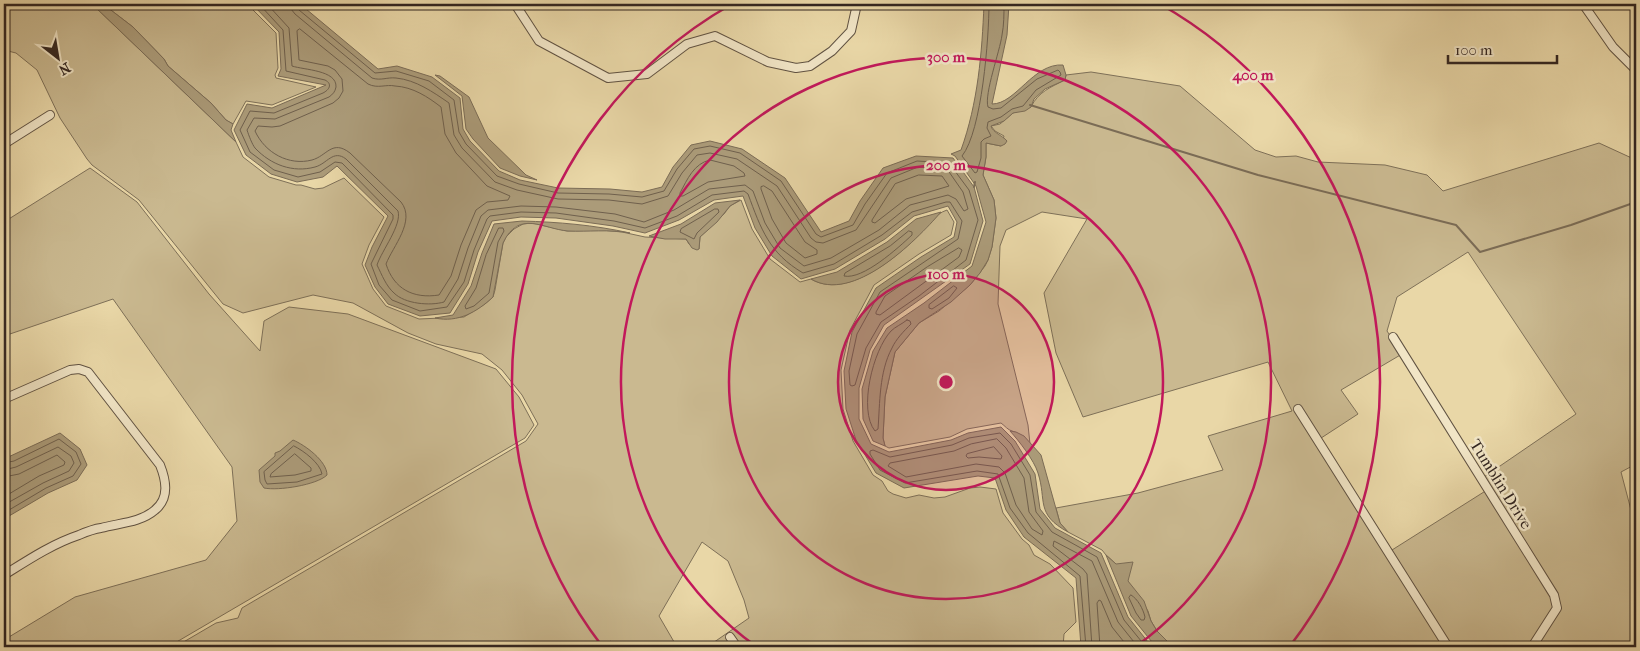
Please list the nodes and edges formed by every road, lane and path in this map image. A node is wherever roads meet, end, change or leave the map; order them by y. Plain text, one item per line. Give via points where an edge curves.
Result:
1 (515, 4) edge
2 (857, 4) edge
3 (1583, 4) edge
4 (1636, 70) edge
5 (50, 115) dead end
6 (4, 144) edge
7 (1393, 337) dead end
8 (4, 399) edge
9 (1298, 409) dead end
10 (4, 575) edge
11 (730, 637) dead end
12 (737, 647) edge
13 (1448, 647) edge
14 (1532, 647) edge

1 - 2 street via 539,41 608,78 647,74 687,44 714,36 768,62 796,68 810,66 832,51 851,31
3 - 4 street via 1613,47
5 - 6 street
7 - 14 street, Tumblin Drive via 1554,595 1557,608
8 - 10 street via 70,370 79,368 88,372 160,464 166,488 156,510 143,518 76,536 40,552
9 - 13 street
11 - 12 street

